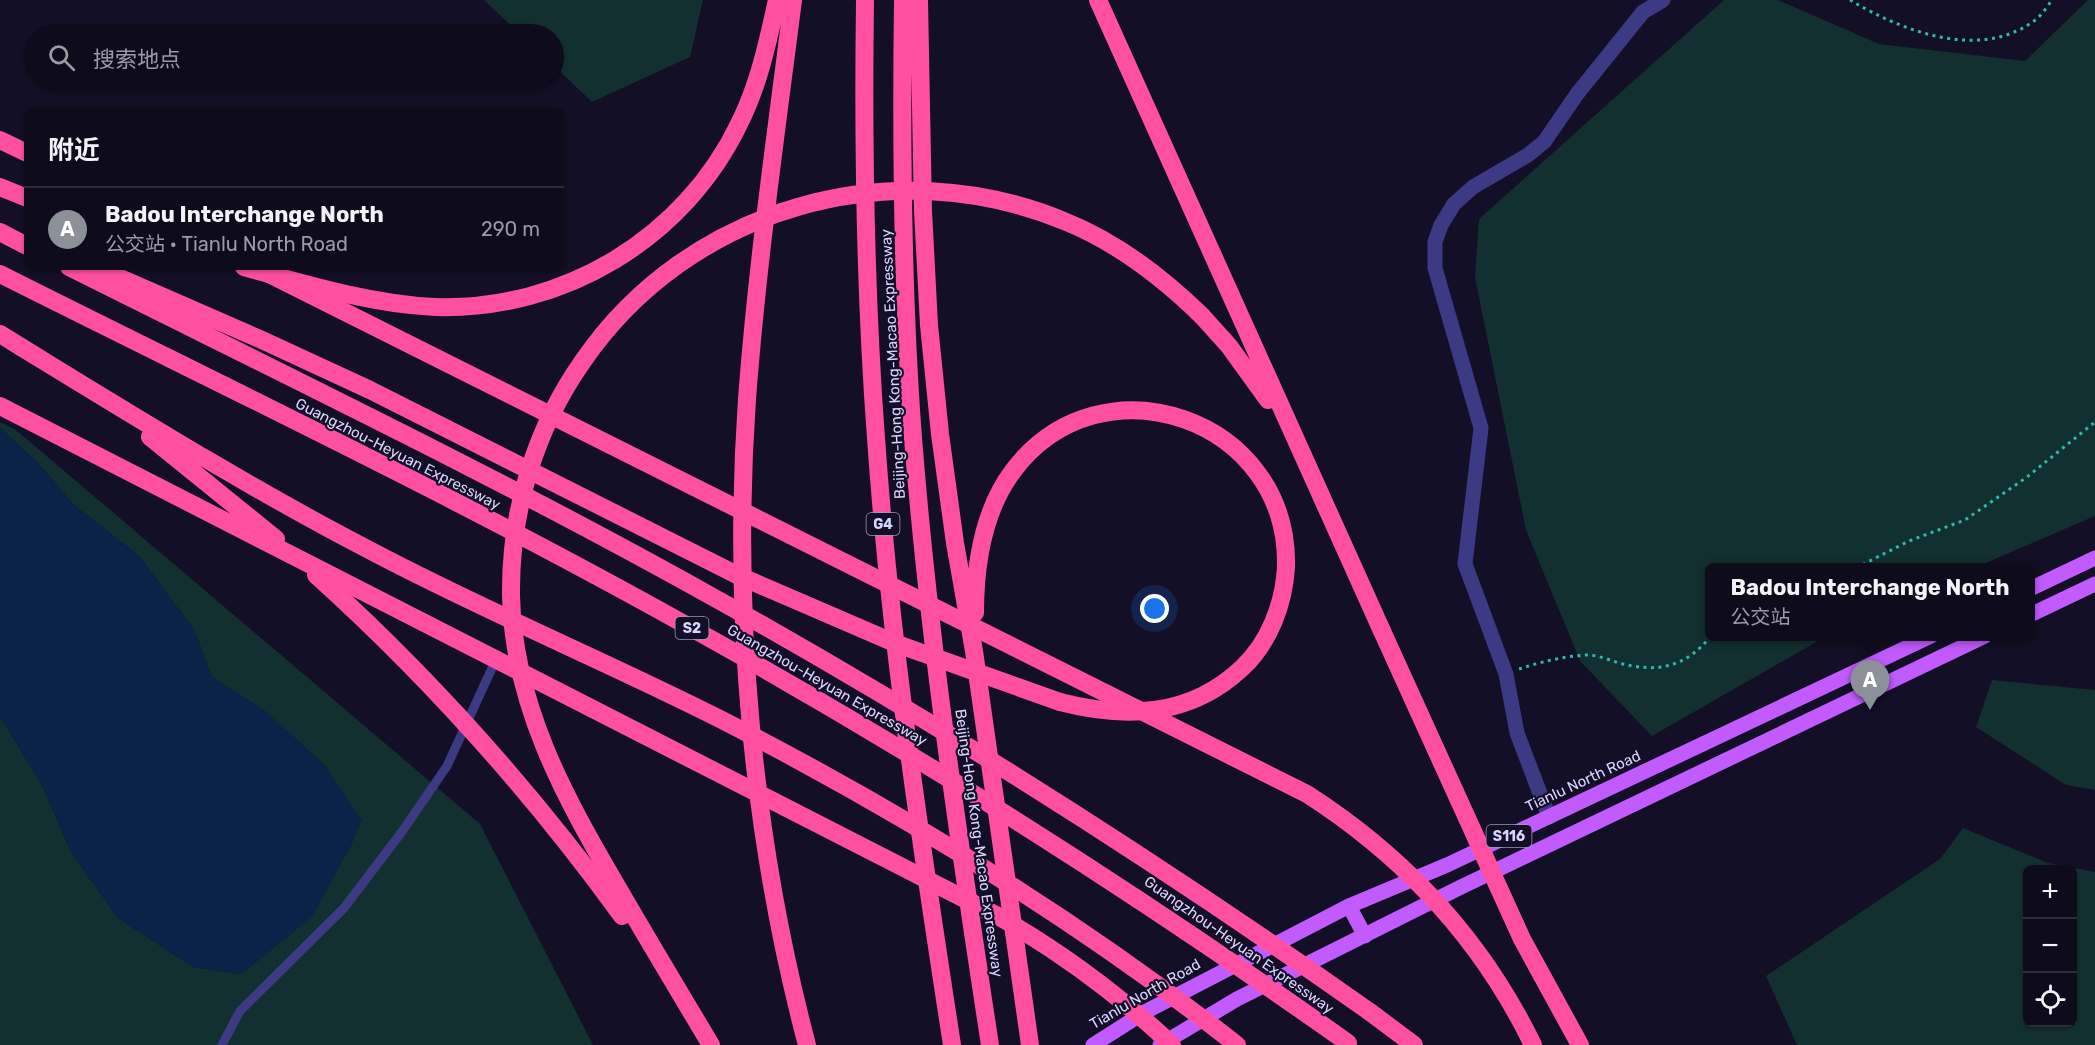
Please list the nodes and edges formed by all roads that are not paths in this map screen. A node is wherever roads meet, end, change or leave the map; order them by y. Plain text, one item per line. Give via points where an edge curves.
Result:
1 (777, 0) edge
2 (793, 0) edge
3 (865, 0) edge
4 (903, 0) edge
5 (919, 0) edge
6 (1098, 0) edge
7 (1663, 0) edge
8 (0, 140) edge
9 (24, 152) edge
10 (0, 187) edge
11 (24, 197) edge
12 (0, 231) edge
13 (24, 238) edge
14 (24, 244) edge
15 (75, 270) edge
16 (102, 270) edge
17 (257, 270) edge
18 (261, 270) edge
19 (0, 274) edge
20 (0, 334) edge
21 (21, 347) junction
22 (0, 406) edge
23 (1316, 485) junction
24 (2095, 558) edge
25 (2095, 584) edge
26 (2035, 587) edge
27 (2035, 613) edge
28 (1920, 641) edge
29 (1974, 641) edge
30 (974, 651) junction
31 (493, 666) dead end
32 (1549, 817) junction
33 (1447, 865) junction
34 (1459, 888) junction
35 (1349, 906) junction
36 (1365, 936) junction
37 (989, 1040) edge
38 (222, 1045) edge
39 (711, 1045) edge
40 (807, 1045) edge
41 (952, 1045) edge
42 (1030, 1045) edge
43 (1093, 1045) edge
44 (1160, 1045) edge
45 (1172, 1045) edge
46 (1238, 1045) edge
47 (1351, 1045) edge
48 (1414, 1045) edge
49 (1533, 1045) edge
50 (1580, 1045) edge

1 - 17 highway, bridge via 752,95 727,147 673,216 628,253 576,280 521,299 463,307 405,304
2 - 40 highway via 753,323 743,559 748,672 760,795 785,950
3 - 41 highway, Beijing-Hong Kong-Macao Expressway / G4 via 865,217 878,461 897,660
4 - 37 highway, Beijing-Hong Kong-Macao Expressway / G4 via 903,216 913,436 935,656
5 - 30 highway via 922,200 929,325 955,543
6 - 23 highway
7 - 32 street via 1643,12 1544,142 1473,187 1454,204 1435,242 1435,268 1481,428 1465,564 1506,674 1517,733
8 - 9 highway
10 - 11 highway
12 - 13 highway
12 - 14 highway
15 - 48 highway, Guangzhou-Heyuan Expressway / S2, bridge via 606,538 830,663 941,728 1158,866
16 - 30 highway, bridge via 369,390 737,575 897,644 1060,702 1120,713 1149,712 1178,706 1230,679 1257,650 1276,616 1286,558 1273,500 1252,466 1231,445 1207,428 1170,414 1111,411 1064,427 1025,456 1002,488 987,525 978,563
18 - 49 highway, bridge via 1307,794 1371,839 1429,892 1485,961
19 - 47 highway, Guangzhou-Heyuan Expressway / S2, bridge via 474,513 731,650 1030,828 1138,897
20 - 21 highway
21 - 39 highway, bridge via 216,488 395,650 451,707 556,829 652,957
21 - 46 highway, bridge via 208,461 333,531 717,718 884,808 1124,960
22 - 45 highway, bridge via 996,915 1071,961 1133,1008
23 - 39 highway, bridge via 1277,413 1229,346 1178,292 1125,253 1056,218 1003,201 938,190 872,191 807,203 715,240 635,299 579,366 542,434 515,530 511,585 518,662 535,726 562,787
23 - 50 highway, bridge via 1522,939
24 - 26 main road
25 - 27 main road
28 - 32 main road, Tianlu North Road / S116
29 - 34 main road, S116
30 - 42 highway
31 - 38 lane via 447,766 401,833 344,908 240,1011
32 - 33 main road, Tianlu North Road / S116
33 - 34 main road
33 - 35 main road, Tianlu North Road / S116
34 - 36 main road, S116
35 - 36 main road
35 - 43 main road, Tianlu North Road / S116 via 1175,995
36 - 44 main road, S116 via 1237,999

